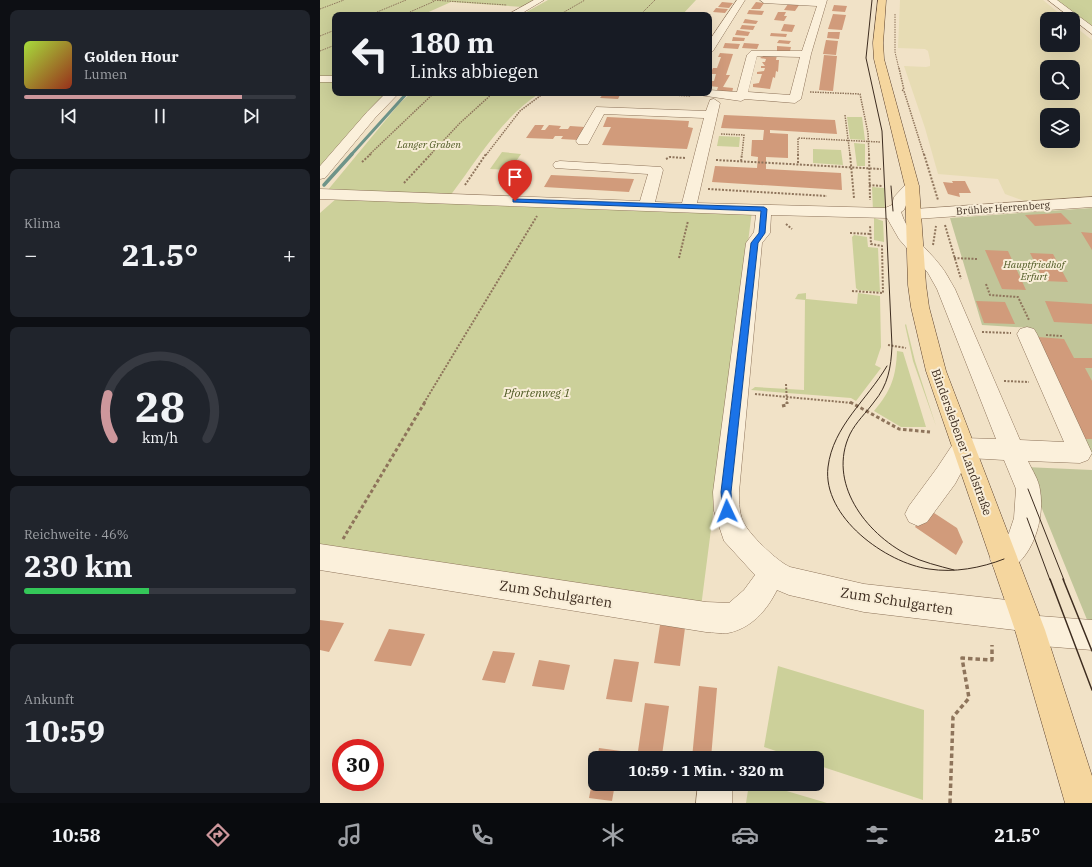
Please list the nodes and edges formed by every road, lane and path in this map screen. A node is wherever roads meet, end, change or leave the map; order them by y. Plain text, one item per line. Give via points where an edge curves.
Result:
1 (344, 0) edge
2 (406, 0) edge
3 (432, 0) edge
4 (436, 0) edge
5 (540, 0) edge
6 (585, 0) edge
7 (655, 0) edge
8 (741, 0) edge
9 (764, 0) edge
10 (882, 0) edge
11 (1052, 0) edge
12 (822, 2) edge
13 (511, 5) dead end
14 (895, 9) dead end
15 (320, 10) edge
16 (377, 12) edge
17 (410, 12) edge
18 (518, 12) edge
19 (564, 12) edge
20 (643, 12) edge
21 (332, 31) edge
22 (1092, 31) edge
23 (320, 36) edge
24 (712, 44) edge
25 (332, 46) edge
26 (320, 51) edge
27 (806, 54) junction
28 (320, 79) edge
29 (332, 79) edge
30 (885, 84) junction
31 (904, 90) junction
32 (797, 91) junction
33 (712, 94) edge
34 (390, 96) edge
35 (431, 96) edge
36 (490, 96) edge
37 (540, 96) edge
38 (741, 96) junction
39 (845, 115) dead end
40 (706, 133) junction
41 (848, 140) junction
42 (583, 142) dead end
43 (868, 142) junction
44 (880, 142) dead end
45 (666, 159) dead end
46 (700, 159) junction
47 (741, 161) junction
48 (362, 162) dead end
49 (798, 164) junction
50 (560, 165) dead end
51 (852, 167) junction
52 (869, 168) junction
53 (881, 169) dead end
54 (320, 175) edge
55 (869, 185) junction
56 (882, 186) dead end
57 (912, 186) junction
58 (693, 189) junction
59 (320, 194) edge
60 (392, 196) junction
61 (832, 196) dead end
62 (848, 197) dead end
63 (455, 199) junction
64 (546, 202) junction
65 (1092, 202) edge
66 (646, 205) junction
67 (690, 206) junction
68 (764, 209) junction
69 (883, 213) junction
70 (914, 214) junction
71 (943, 217) junction
72 (850, 233) dead end
73 (871, 234) junction
74 (922, 251) junction
75 (678, 258) dead end
76 (954, 258) junction
77 (977, 259) dead end
78 (962, 283) dead end
79 (986, 284) dead end
80 (852, 291) dead end
81 (1028, 328) joint
82 (978, 332) dead end
83 (980, 338) dead end
84 (888, 345) dead end
85 (906, 348) dead end
86 (997, 380) dead end
87 (786, 384) dead end
88 (1049, 384) junction
89 (737, 392) junction
90 (787, 396) junction
91 (782, 406) dead end
92 (930, 432) dead end
93 (962, 448) junction
94 (1007, 449) junction
95 (918, 514) dead end
96 (325, 558) edge
97 (1004, 560) junction
98 (771, 573) junction
99 (1027, 624) junction
100 (1092, 635) edge
101 (992, 645) dead end
102 (715, 791) edge
103 (714, 803) edge
104 (950, 803) edge
105 (1083, 803) edge

1 - 15 path
2 - 16 path
3 - 4 path
4 - 13 path
4 - 17 path
5 - 18 street
6 - 19 path
7 - 20 path
8 - 24 street
9 - 12 street
10 - 30 main road, Binderslebener Landstraße via 878,50
11 - 22 street
12 - 27 street
14 - 31 path via 895,52
21 - 23 path
25 - 26 path
27 - 32 street
27 - 38 street via 755,53 752,55
28 - 29 street
30 - 31 path
30 - 57 main road, Binderslebener Landstraße
31 - 71 path
32 - 38 street via 795,99
32 - 43 path via 860,94
33 - 38 street
34 - 54 street
35 - 48 path
36 - 60 path via 460,123
37 - 63 path via 510,124
39 - 41 path
40 - 42 street via 712,109 600,110
40 - 46 street
40 - 47 path via 744,135
41 - 43 path
41 - 49 path via 798,138
41 - 51 path
43 - 44 path
43 - 52 path
45 - 46 path
46 - 47 path
46 - 58 street
47 - 49 path
49 - 51 path
50 - 66 street via 656,170
51 - 52 path
51 - 62 path via 855,198
52 - 53 path
52 - 55 path
55 - 56 path
55 - 69 path
57 - 69 street via 902,197 899,207
57 - 70 main road, Binderslebener Landstraße
58 - 61 path
58 - 67 street
59 - 60 street
60 - 63 street
63 - 64 street
64 - 66 street
64 - 96 path
65 - 71 street, Brühler Herrenberg
66 - 67 street
67 - 68 street
67 - 75 path
68 - 69 street
68 - 89 street, Zum Schulgarten via 762,233 754,243
69 - 73 path
69 - 74 street via 897,234
70 - 71 street, Brühler Herrenberg
70 - 74 main road, Binderslebener Landstraße
71 - 74 path via 937,222
71 - 76 path
72 - 73 path
73 - 80 path via 871,244 882,246 885,293
74 - 93 main road, Binderslebener Landstraße via 917,285 927,335
74 - 94 street
76 - 77 path
76 - 78 path
79 - 81 path via 990,295 1018,297
81 - 88 street
82 - 83 path
84 - 85 path
86 - 88 path
87 - 90 path
88 - 94 street via 1080,453
89 - 90 path
89 - 98 street, Zum Schulgarten via 726,492 727,511 732,532
90 - 91 path via 787,405
90 - 92 path via 849,402 899,429
93 - 94 street
93 - 95 street via 946,476
93 - 97 main road, Binderslebener Landstraße
94 - 97 street via 1027,518 1020,540
96 - 98 street, Zum Schulgarten via 706,617 728,618 745,611 760,593
97 - 99 main road, Binderslebener Landstraße
98 - 99 street, Zum Schulgarten via 790,581 864,598
99 - 100 street, Zum Schulgarten
99 - 105 main road, Binderslebener Landstraße
101 - 104 path via 992,660 962,658 969,698 952,717
102 - 103 street

